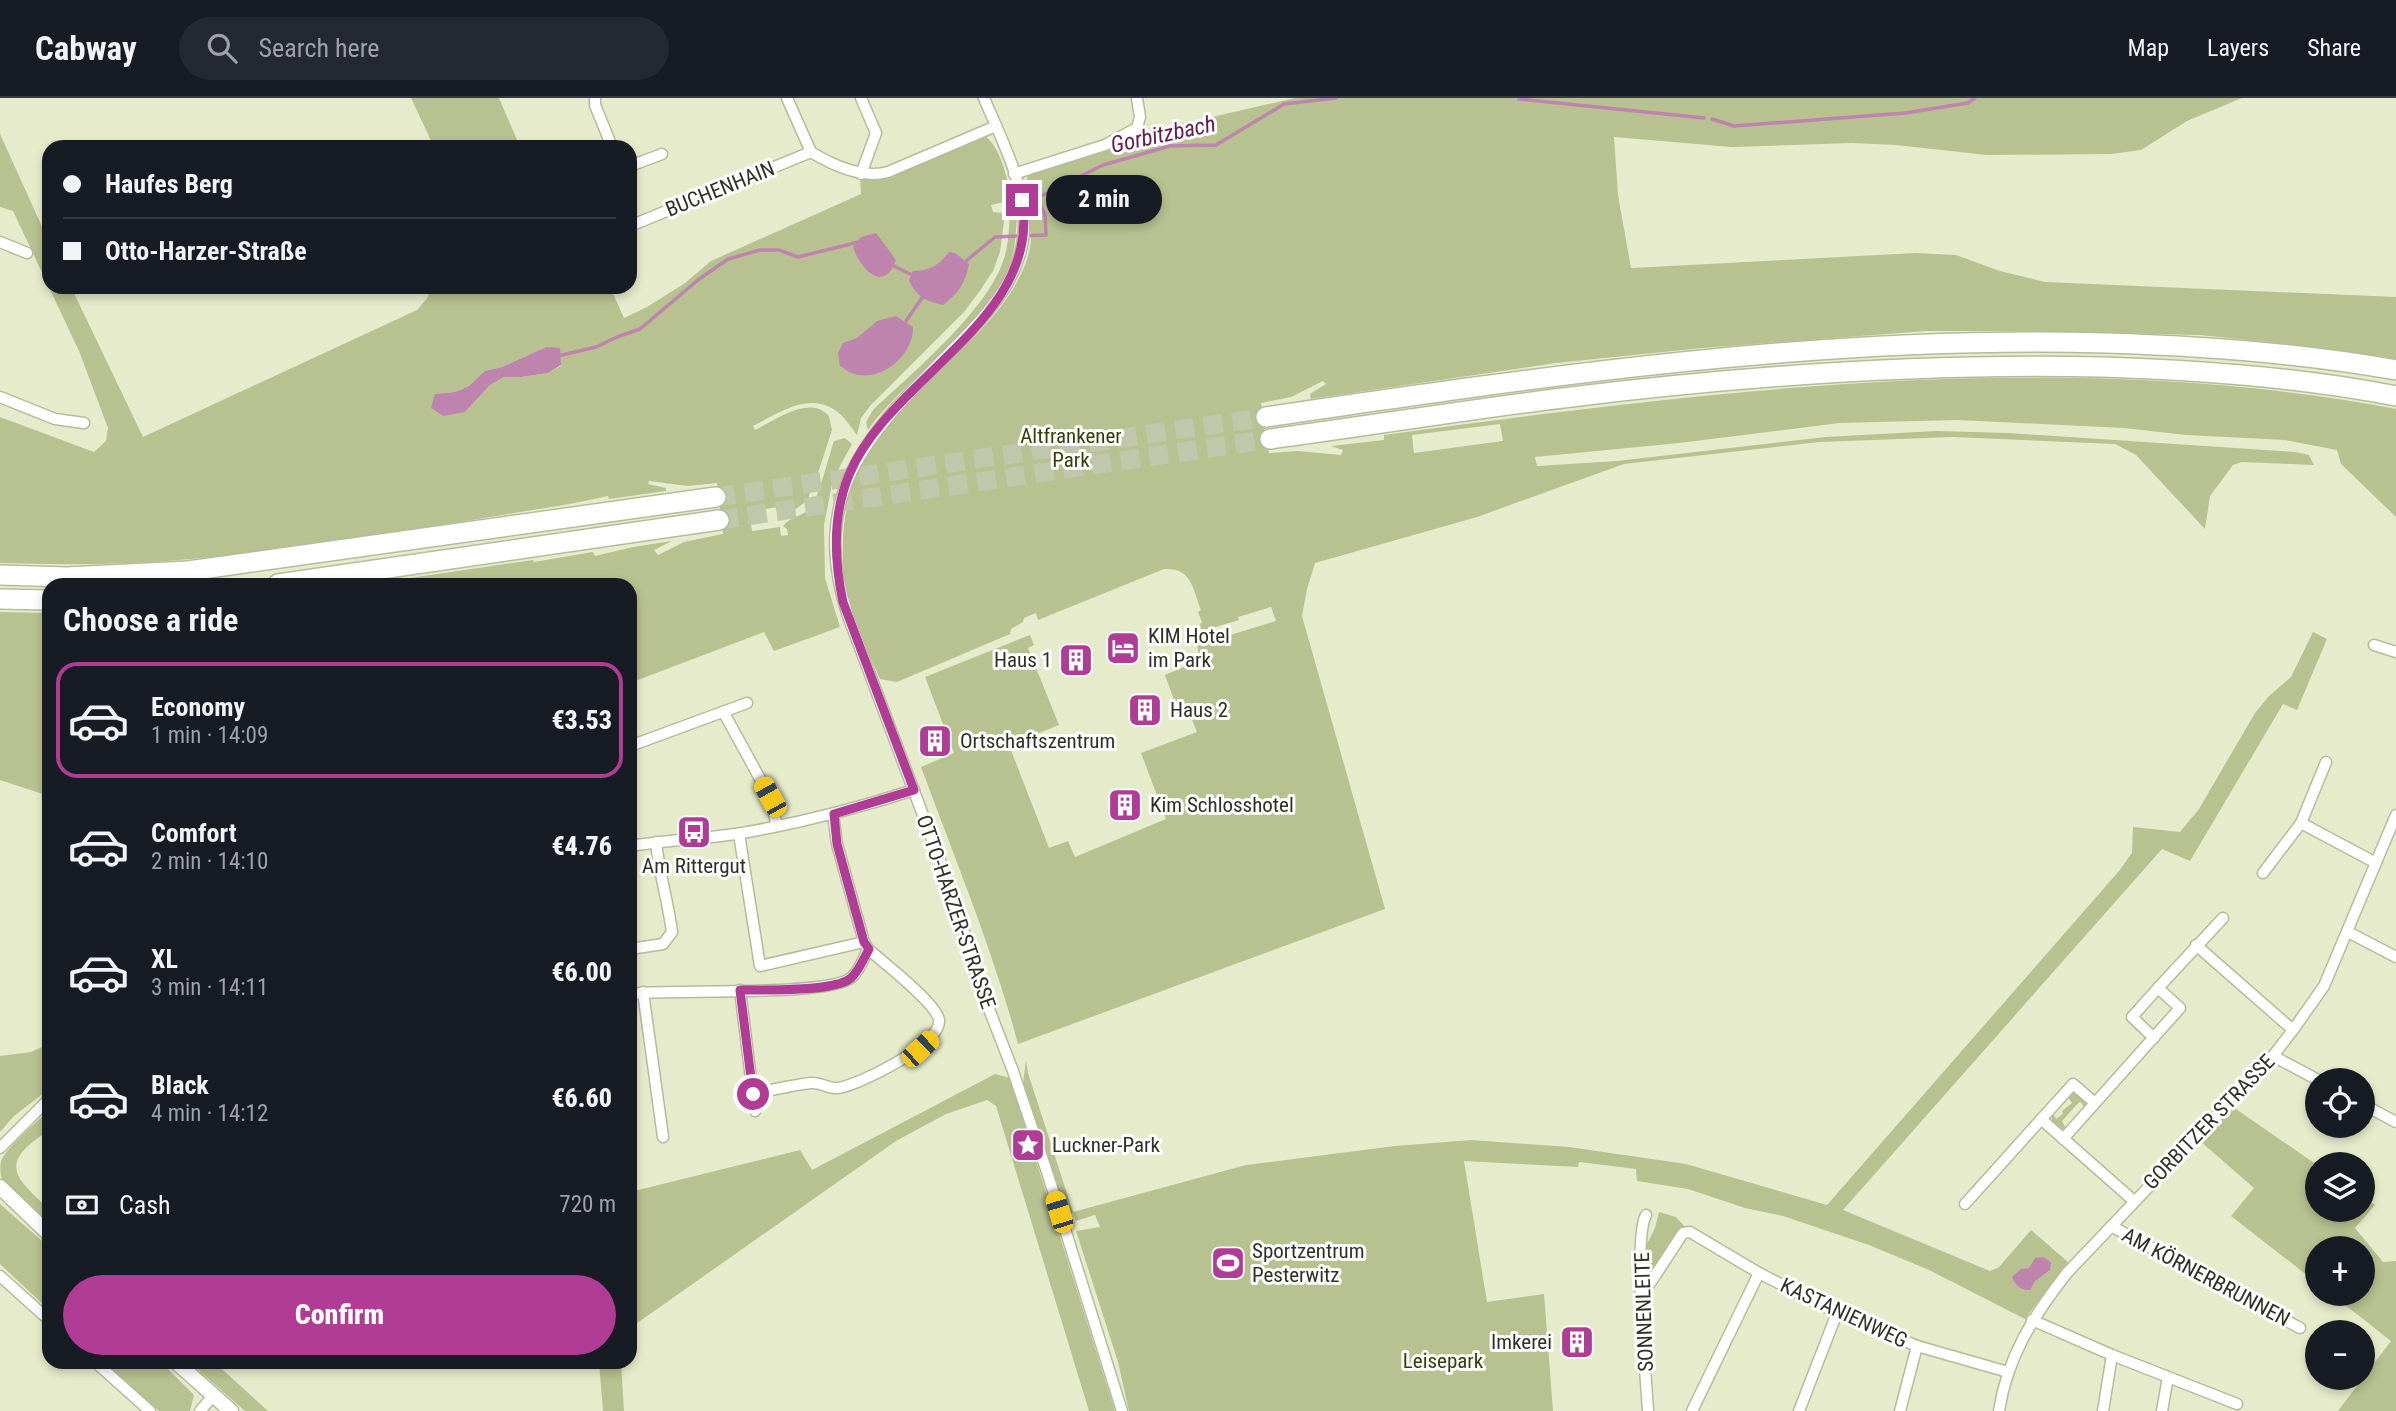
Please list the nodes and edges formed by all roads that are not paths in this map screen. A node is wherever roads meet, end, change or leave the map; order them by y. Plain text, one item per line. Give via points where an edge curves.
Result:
1 (595, 98) edge
2 (788, 98) edge
3 (861, 98) edge
4 (984, 98) edge
5 (1137, 98) edge
6 (996, 126) junction
7 (609, 140) edge
8 (811, 152) junction
9 (662, 154) dead end
10 (637, 163) edge
11 (861, 174) junction
12 (1014, 174) junction
13 (637, 223) edge
14 (0, 242) edge
15 (27, 253) dead end
16 (2396, 370) edge
17 (2396, 396) edge
18 (0, 397) edge
19 (1266, 417) tunnel mouth
20 (84, 424) dead end
21 (1270, 439) tunnel mouth
22 (716, 498) tunnel mouth
23 (719, 520) tunnel mouth
24 (0, 575) edge
25 (319, 578) edge
26 (0, 599) edge
27 (42, 600) edge
28 (2374, 645) dead end
29 (2396, 652) edge
30 (747, 703) dead end
31 (723, 713) junction
32 (637, 744) edge
33 (2326, 762) dead end
34 (914, 790) junction
35 (834, 814) junction
36 (2396, 815) edge
37 (2301, 823) junction
38 (777, 826) junction
39 (739, 834) junction
40 (656, 842) junction
41 (637, 845) edge
42 (2376, 863) junction
43 (2263, 873) dead end
44 (2223, 918) dead end
45 (2348, 932) junction
46 (866, 945) junction
47 (2196, 945) junction
48 (637, 948) edge
49 (2396, 957) edge
50 (2158, 988) junction
51 (740, 990) junction
52 (643, 992) junction
53 (637, 993) edge
54 (2293, 1030) junction
55 (2154, 1038) junction
56 (2273, 1056) junction
57 (2305, 1073) edge
58 (753, 1094) junction
59 (2095, 1103) junction
60 (42, 1106) edge
61 (755, 1111) dead end
62 (2375, 1111) edge
63 (2041, 1119) junction
64 (2396, 1122) edge
65 (663, 1138) dead end
66 (2063, 1139) junction
67 (0, 1148) edge
68 (0, 1187) edge
69 (2134, 1201) junction
70 (1965, 1204) dead end
71 (1646, 1214) dead end
72 (2111, 1226) junction
73 (42, 1227) edge
74 (1759, 1273) junction
75 (0, 1276) edge
76 (1642, 1289) junction
77 (1837, 1313) junction
78 (42, 1314) edge
79 (2032, 1320) junction
80 (2300, 1328) dead end
81 (1917, 1346) junction
82 (2112, 1355) junction
83 (103, 1369) edge
84 (184, 1369) edge
85 (2008, 1372) junction
86 (2168, 1377) junction
87 (213, 1396) junction
88 (2237, 1404) dead end
89 (150, 1411) edge
90 (200, 1411) edge
91 (231, 1411) edge
92 (1122, 1411) edge
93 (1648, 1411) edge
94 (1692, 1411) edge
95 (1799, 1411) edge
96 (1900, 1411) edge
97 (1999, 1411) edge
98 (2103, 1411) edge
99 (2162, 1411) edge

1 - 7 street
2 - 8 street
3 - 11 street via 876,133
4 - 6 street, OTTO-HARZER-STRASSE
5 - 12 street via 1137,128 1105,145
6 - 11 street via 888,172
6 - 12 street, OTTO-HARZER-STRASSE
8 - 11 street
8 - 13 street, BUCHENHAIN
9 - 10 street
12 - 34 street, OTTO-HARZER-STRASSE via 1023,204 1023,238 1009,281 992,308 874,433 849,476 836,527 843,602
14 - 15 street
16 - 19 highway via 2200,347 1952,343 1678,362
17 - 21 highway via 2196,371 2062,366 1911,369 1562,398
18 - 20 street via 55,419
22 - 24 highway via 201,570 67,577
23 - 25 highway
26 - 27 highway
28 - 29 street
30 - 31 street
31 - 32 street
31 - 38 street via 770,797
33 - 37 street
34 - 35 street
34 - 92 street, OTTO-HARZER-STRASSE via 1016,1079
35 - 38 street
35 - 46 street via 837,844
36 - 42 street, GORBITZER STRASSE
37 - 42 street
37 - 43 street
38 - 39 street
39 - 40 street
39 - 46 street via 760,965
40 - 41 street
40 - 48 street via 672,932 663,944
42 - 45 street, GORBITZER STRASSE
44 - 47 street
45 - 49 street
45 - 54 street, GORBITZER STRASSE via 2324,986
46 - 51 street via 852,978 843,982 814,988
46 - 58 street via 933,1006 940,1021 936,1034 897,1062 837,1088 813,1083
47 - 50 street
47 - 54 street
50 - 55 street via 2132,1017
50 - 55 street via 2180,1008
51 - 52 street
51 - 58 street
52 - 53 street
52 - 65 street
54 - 56 street, GORBITZER STRASSE
55 - 59 street
56 - 57 street
56 - 69 street, GORBITZER STRASSE
58 - 61 street
59 - 63 street via 2073,1084
59 - 66 street
60 - 67 street
62 - 64 street
63 - 66 street
63 - 70 street
66 - 69 street
68 - 73 street
69 - 72 street, GORBITZER STRASSE
71 - 76 street, SONNENLEITE via 1642,1221
72 - 79 street, GORBITZER STRASSE
72 - 80 street, AM KÖRNERBRUNNEN
74 - 76 street, KASTANIENWEG via 1690,1232 1683,1233
74 - 77 street, KASTANIENWEG
74 - 94 street
75 - 78 street
76 - 93 street, SONNENLEITE
77 - 81 street, KASTANIENWEG
77 - 95 street
79 - 82 street
79 - 85 street, GORBITZER STRASSE
81 - 85 street, KASTANIENWEG
81 - 96 street
82 - 86 street
82 - 98 street
83 - 89 street
84 - 87 street
85 - 97 street, GORBITZER STRASSE
86 - 88 street
86 - 99 street
87 - 90 street
87 - 91 street

